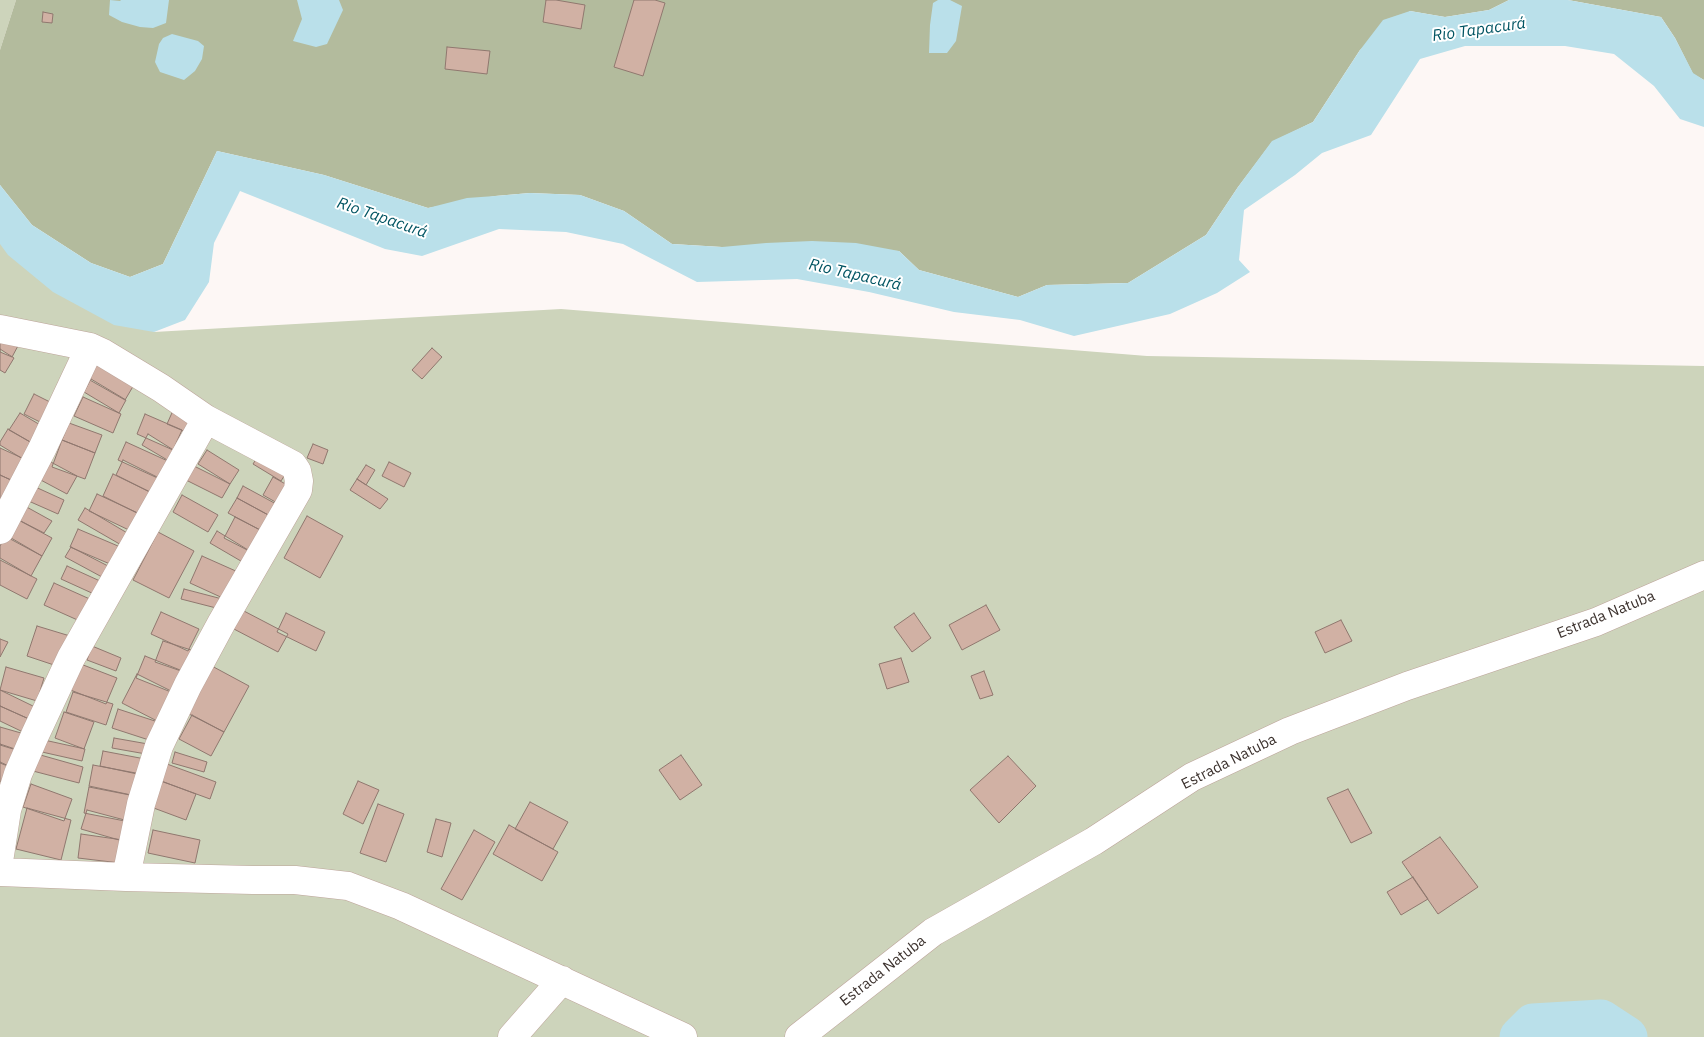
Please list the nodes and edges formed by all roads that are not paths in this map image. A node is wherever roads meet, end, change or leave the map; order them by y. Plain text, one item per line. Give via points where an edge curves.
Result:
1 (0, 330) edge
2 (90, 347) junction
3 (206, 419) junction
4 (0, 530) edge
5 (1704, 574) edge
6 (0, 855) edge
7 (0, 872) edge
8 (126, 877) junction
9 (562, 980) junction
10 (512, 1037) edge
11 (682, 1037) edge
12 (799, 1037) edge

1 - 2 street
2 - 3 street via 129,368
2 - 4 street
3 - 6 street via 72,658 35,735 7,810
3 - 8 street via 294,465 299,480 298,490 222,622 159,746 141,804
5 - 12 street, Estrada Natuba via 1596,622 1407,686 1290,731 1192,777 1094,841 933,932
7 - 8 street
8 - 9 street via 295,880 348,886 401,906
9 - 10 street
9 - 11 street

